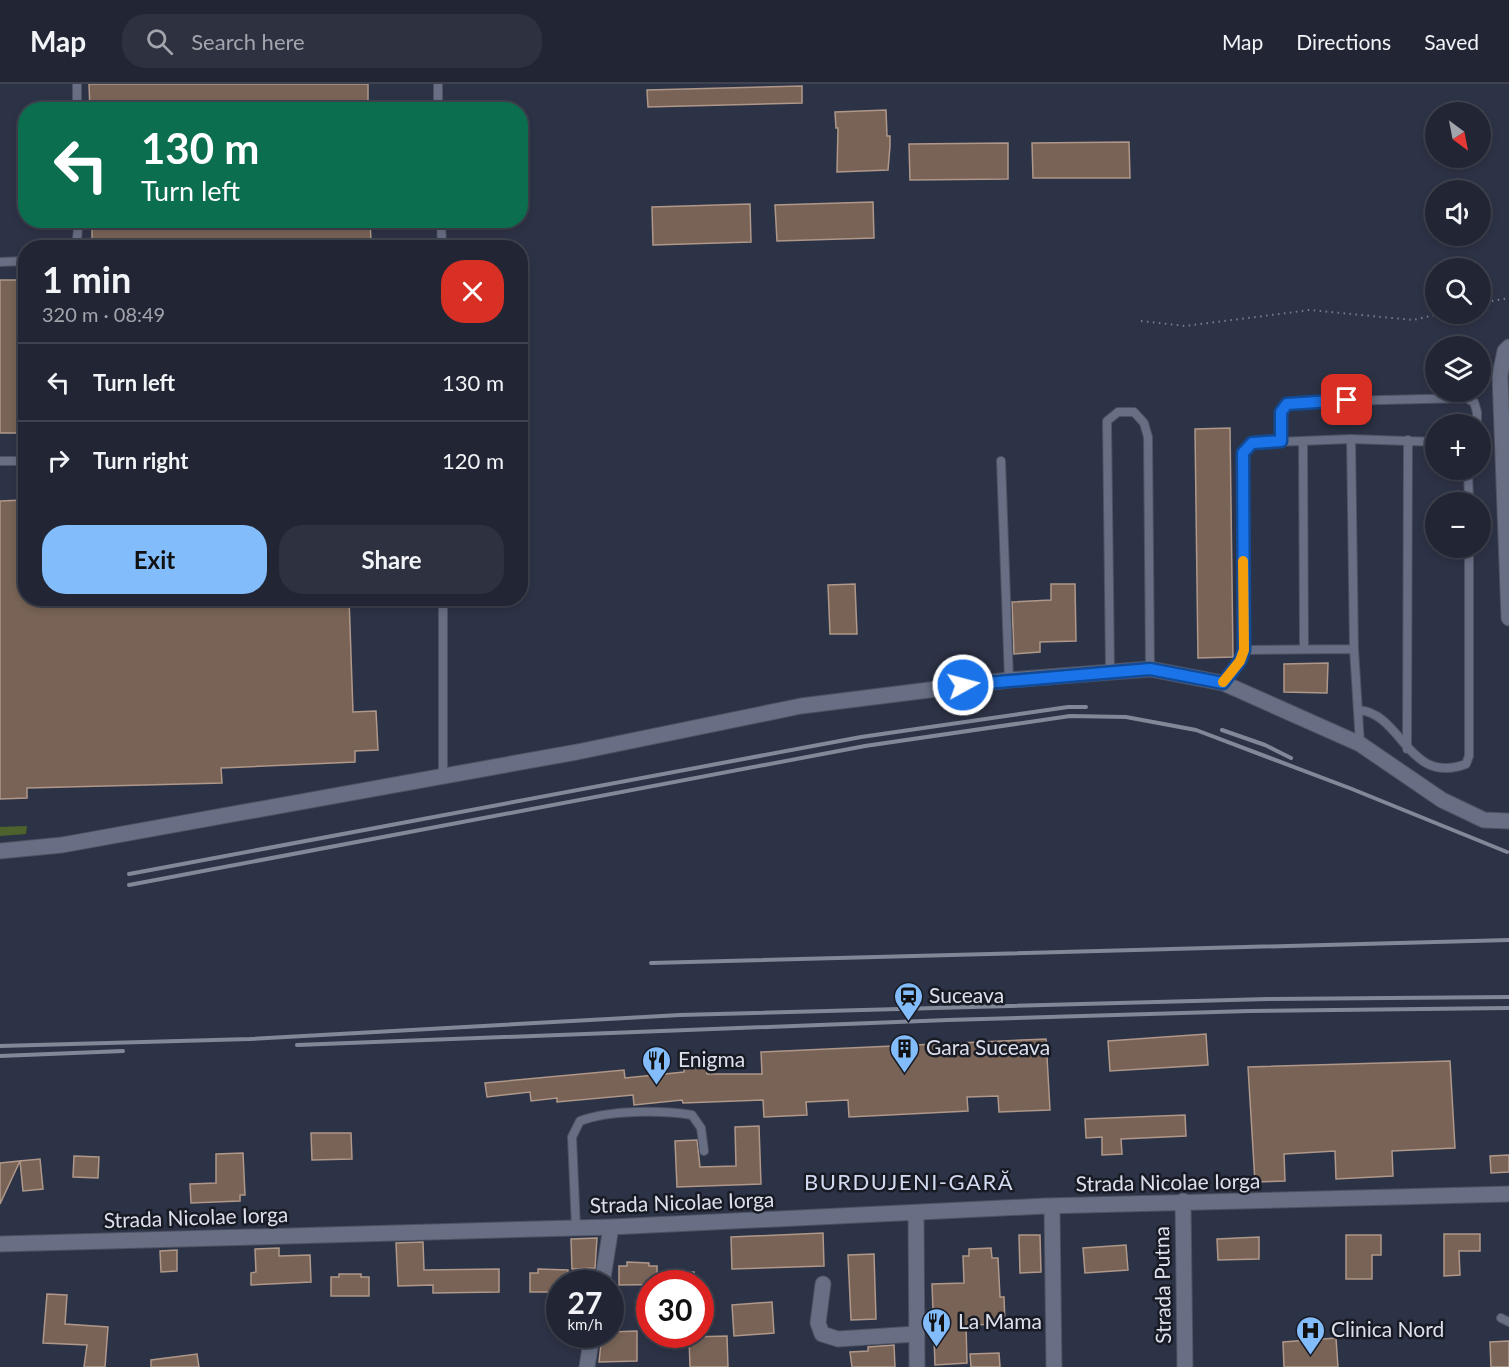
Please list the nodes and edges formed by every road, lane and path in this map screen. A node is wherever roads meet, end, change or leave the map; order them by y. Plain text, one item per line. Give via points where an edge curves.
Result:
1 (76, 84) edge
2 (438, 84) edge
3 (77, 102) edge
4 (438, 102) edge
5 (18, 261) edge
6 (0, 262) edge
7 (1509, 298) edge
8 (1491, 301) edge
9 (1425, 317) edge
10 (1141, 321) dead end
11 (1509, 347) edge
12 (1478, 414) edge
13 (1351, 439) junction
14 (1408, 440) junction
15 (1281, 441) junction
16 (1425, 441) edge
17 (1303, 442) junction
18 (0, 461) edge
19 (18, 461) edge
20 (1001, 461) dead end
21 (1469, 558) edge
22 (443, 606) edge
23 (1509, 618) edge
24 (1304, 647) junction
25 (1354, 649) junction
26 (1244, 650) junction
27 (1150, 669) junction
28 (1110, 671) junction
29 (1009, 680) junction
30 (1223, 683) junction
31 (1359, 710) junction
32 (1360, 744) junction
33 (1407, 748) junction
34 (443, 776) junction
35 (1509, 821) edge
36 (0, 851) edge
37 (704, 1151) dead end
38 (1509, 1194) edge
39 (1183, 1202) junction
40 (1052, 1206) junction
41 (916, 1213) junction
42 (611, 1227) junction
43 (576, 1228) junction
44 (0, 1244) edge
45 (605, 1270) edge
46 (823, 1284) dead end
47 (1501, 1318) dead end
48 (1509, 1322) edge
49 (916, 1335) junction
50 (590, 1348) edge
51 (587, 1367) edge
52 (917, 1367) edge
53 (1054, 1367) edge
54 (1185, 1367) edge

1 - 3 lane
2 - 4 lane
5 - 6 lane
7 - 8 path
9 - 10 path via 1413,320 1310,310 1185,326
11 - 23 street via 1500,375
12 - 15 lane via 1474,402 1466,398 1300,402 1287,404 1281,412
13 - 14 lane
13 - 17 lane
13 - 25 lane
14 - 16 lane
14 - 33 lane
15 - 17 lane
15 - 26 lane via 1252,443 1243,453
17 - 24 lane
18 - 19 lane
20 - 29 lane
21 - 33 lane via 1469,756 1466,764 1452,769 1431,766
22 - 34 lane
24 - 25 lane
24 - 26 lane
25 - 31 lane
26 - 30 lane
27 - 28 street
27 - 28 lane via 1148,437 1144,423 1134,412 1118,412 1107,421
27 - 30 street
28 - 29 street
29 - 34 street via 801,705
30 - 32 street
31 - 32 lane
31 - 33 lane via 1377,715
32 - 35 street via 1442,800 1484,820
34 - 36 street via 62,845
37 - 43 lane via 701,1128 692,1115 675,1112 595,1116 580,1121 572,1137
38 - 39 street, Strada Nicolae Iorga
39 - 40 street, Strada Nicolae Iorga
39 - 54 street, Strada Putna
40 - 41 street, Strada Nicolae Iorga
40 - 53 street
41 - 42 street, Strada Nicolae Iorga
41 - 49 street
42 - 43 street, Strada Nicolae Iorga
42 - 45 street
43 - 44 street, Strada Nicolae Iorga
46 - 49 street via 818,1323 822,1334 838,1340
47 - 48 lane
49 - 52 street
50 - 51 street

